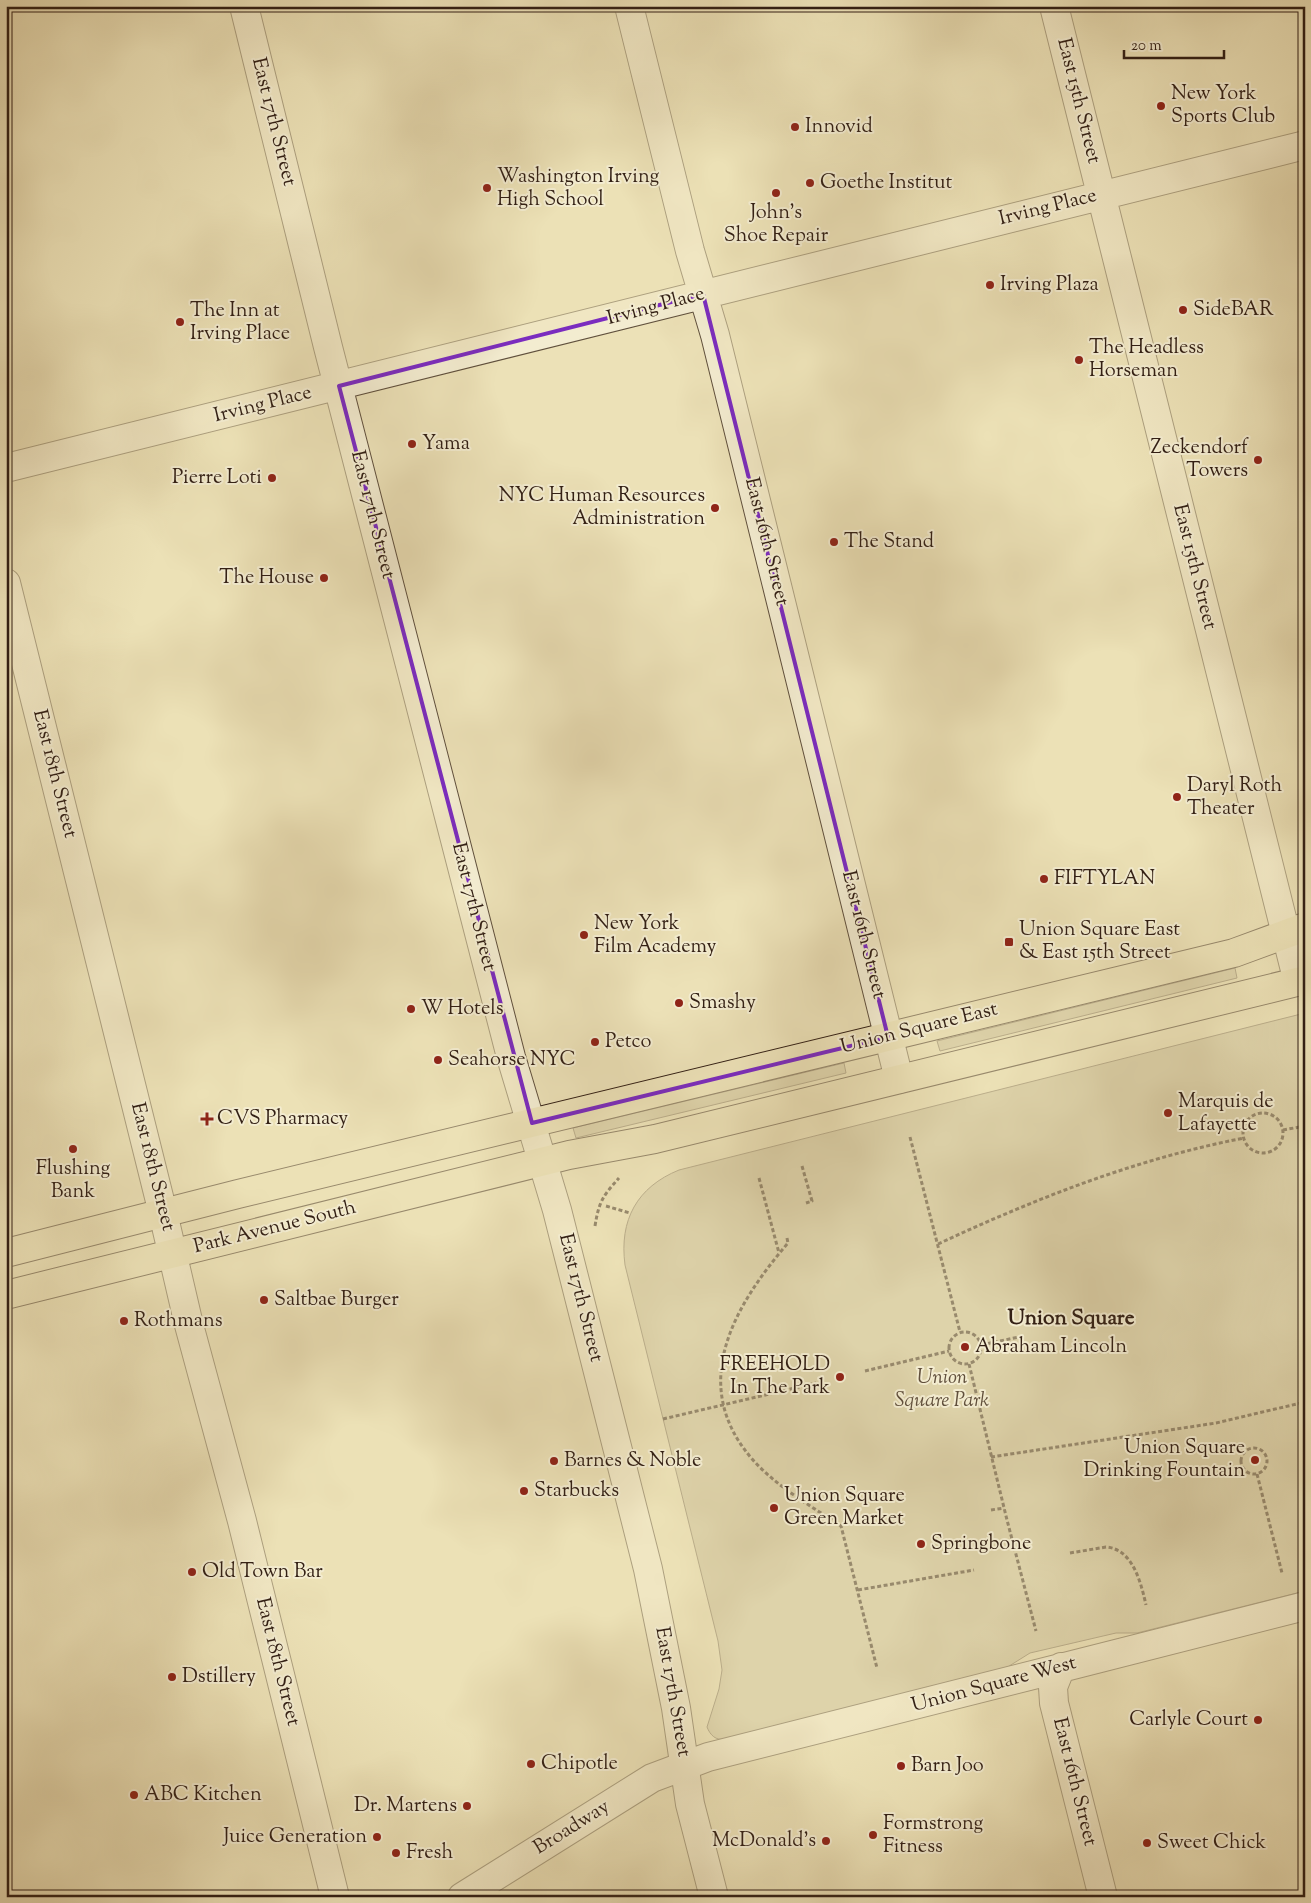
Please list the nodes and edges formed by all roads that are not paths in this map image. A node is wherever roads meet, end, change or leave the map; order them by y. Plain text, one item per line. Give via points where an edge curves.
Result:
1 (244, 6) edge
2 (629, 6) edge
3 (1054, 6) edge
4 (1305, 144) edge
5 (1101, 195) junction
6 (703, 294) junction
7 (339, 386) junction
8 (6, 468) edge
9 (6, 583) edge
10 (1295, 931) edge
11 (1301, 981) edge
12 (888, 1037) junction
13 (899, 1079) junction
14 (532, 1123) junction
15 (543, 1161) junction
16 (163, 1213) junction
17 (6, 1253) edge
18 (173, 1254) junction
19 (6, 1296) edge
20 (1305, 1606) edge
21 (1061, 1667) junction
22 (685, 1765) junction
23 (336, 1897) edge
24 (462, 1897) edge
25 (714, 1897) edge
26 (1103, 1897) edge

1 - 7 street, East 17th Street
2 - 6 street, East 16th Street
3 - 5 street, East 15th Street
4 - 5 street, Irving Place
5 - 6 street, Irving Place
5 - 10 street, East 15th Street
6 - 7 street, Irving Place
6 - 12 street, East 16th Street
7 - 8 street, Irving Place
7 - 14 street, East 17th Street via 509,1047
9 - 16 street, East 18th Street
10 - 11 street, East 15th Street
10 - 12 main road, Union Square East via 1234,953
11 - 13 main road
12 - 13 street, East 16th Street
12 - 14 main road, Union Square East
13 - 15 main road via 655,1139
14 - 15 street, East 17th Street
14 - 16 main road, Park Avenue South
15 - 18 main road, Park Avenue South
15 - 22 street, East 17th Street via 648,1569
16 - 17 main road, Park Avenue South
16 - 18 street, East 18th Street
18 - 19 main road, Park Avenue South
18 - 23 street, East 18th Street
20 - 21 street, Union Square West
21 - 22 street, Union Square West
21 - 26 street, East 16th Street via 1053,1687 1054,1703
22 - 24 street, Broadway via 652,1778
22 - 25 street, East 17th Street via 690,1804

